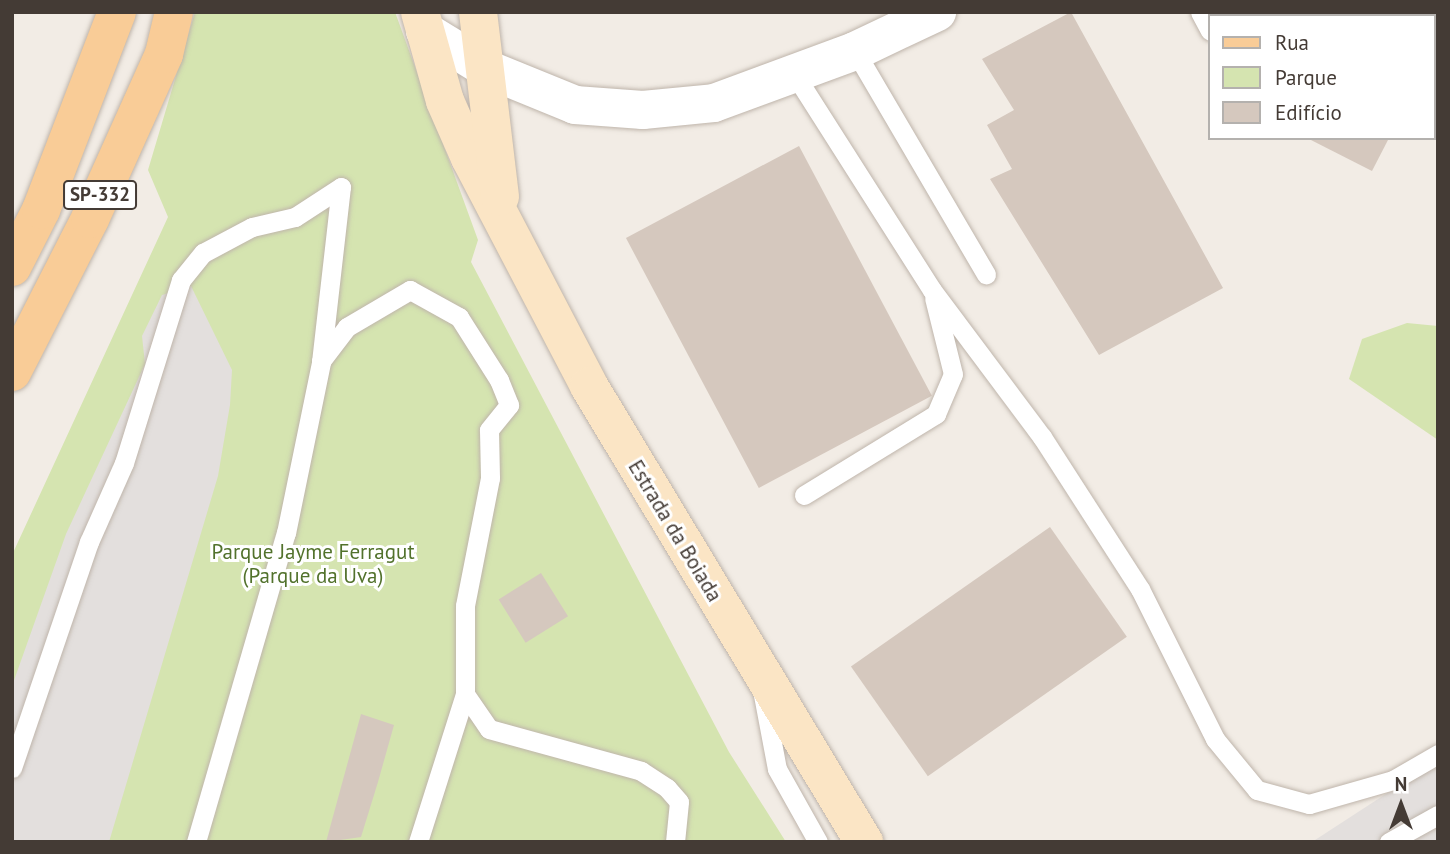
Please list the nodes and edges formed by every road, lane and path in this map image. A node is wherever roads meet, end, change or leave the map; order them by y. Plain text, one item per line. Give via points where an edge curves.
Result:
1 (117, 12) edge
2 (174, 12) edge
3 (478, 12) edge
4 (937, 12) edge
5 (423, 22) edge
6 (855, 51) junction
7 (487, 69) junction
8 (795, 75) junction
9 (501, 213) junction
10 (12, 267) edge
11 (986, 274) dead end
12 (932, 290) junction
13 (321, 362) junction
14 (12, 372) edge
15 (804, 495) dead end
16 (759, 670) junction
17 (465, 694) junction
18 (1438, 754) edge
19 (12, 768) edge
20 (1438, 815) edge
21 (196, 842) edge
22 (418, 842) edge
23 (675, 842) edge
24 (818, 842) edge
25 (864, 842) edge
26 (1389, 842) edge

1 - 10 main road, SP-332 via 41,210
2 - 14 main road, SP-332 via 164,54 110,174
3 - 7 main road
4 - 6 street
5 - 7 street
5 - 9 main road, Estrada da Boiada via 445,101
6 - 8 street
6 - 11 lane
7 - 8 street via 575,104 643,110 713,103
7 - 9 main road
8 - 12 lane
9 - 16 main road, Estrada da Boiada via 589,387
12 - 15 lane via 953,374 936,414
12 - 18 lane via 1042,438 1140,589 1215,739 1257,790 1309,804 1393,780
13 - 17 lane via 347,327 410,290 459,317 499,380 509,405 489,430 490,478 465,606
13 - 19 lane via 341,187 295,216 251,227 203,253 181,280 124,464 89,542
13 - 21 lane via 286,533
16 - 24 lane via 777,769
16 - 25 main road, Estrada da Boiada
17 - 22 lane
17 - 23 lane via 489,729 629,767 667,789 679,802
20 - 26 lane

